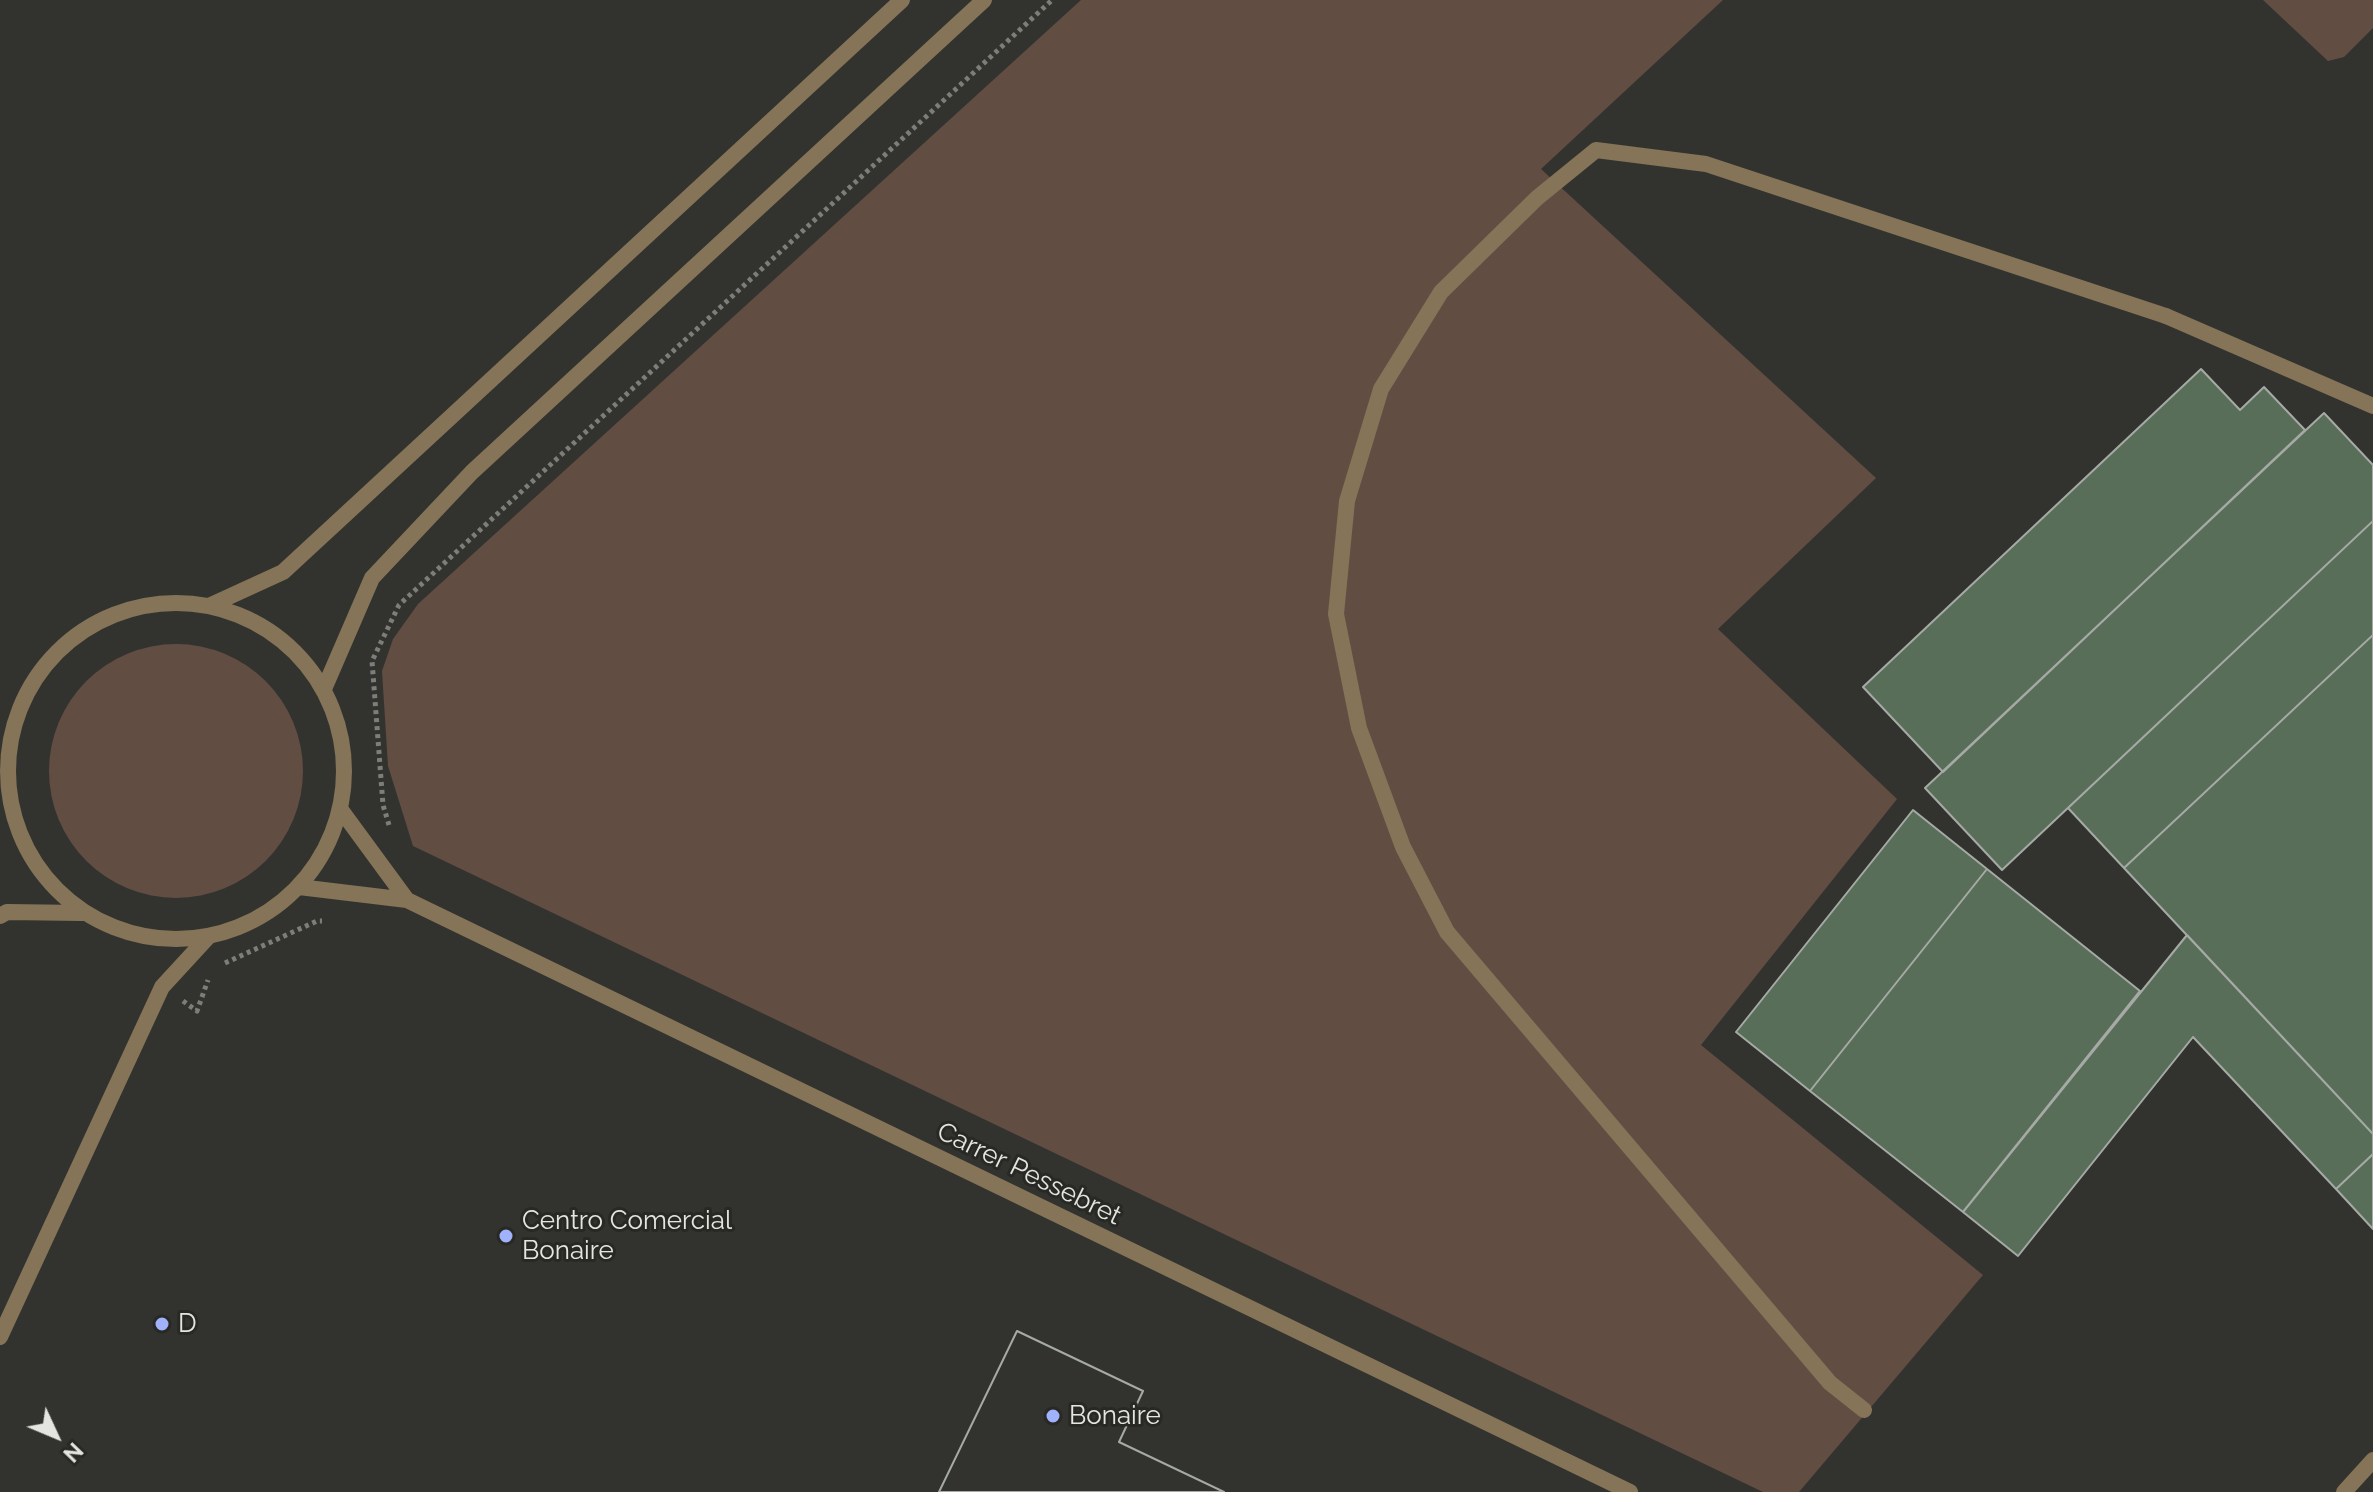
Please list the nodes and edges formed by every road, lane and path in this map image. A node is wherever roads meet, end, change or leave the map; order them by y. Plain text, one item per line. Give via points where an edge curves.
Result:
1 (902, 0) edge
2 (984, 0) edge
3 (1052, 0) edge
4 (2373, 406) edge
5 (211, 605) junction
6 (324, 689) junction
7 (3, 773) edge
8 (341, 810) junction
9 (391, 830) dead end
10 (299, 887) junction
11 (407, 900) junction
12 (82, 913) junction
13 (0, 916) edge
14 (333, 921) dead end
15 (208, 937) junction
16 (225, 964) dead end
17 (212, 970) dead end
18 (162, 987) junction
19 (0, 1337) edge
20 (1864, 1410) dead end
21 (2373, 1460) edge
22 (1630, 1492) edge
23 (2344, 1492) edge

1 - 5 street via 283,572
2 - 6 street via 472,472 372,578
3 - 9 path via 399,605 372,661 383,805
4 - 20 street via 2166,316 1706,164 1596,150 1537,198 1441,292 1381,389 1347,501 1336,614 1359,728 1403,847 1447,932 1830,1383
5 - 6 street via 256,621 295,650
5 - 7 street via 161,602 114,614 70,639 37,675 15,719
6 - 8 street via 344,748
7 - 12 street via 15,824 41,874
8 - 10 street via 325,851
8 - 11 street, Carrer Pessebret
10 - 11 street, Carrer Pessebret
10 - 15 street via 258,919
11 - 22 street, Carrer Pessebret
12 - 13 street
12 - 15 street via 122,932 164,940
14 - 16 path via 317,921
15 - 18 street
17 - 18 path via 197,1011
18 - 19 street
21 - 23 street

